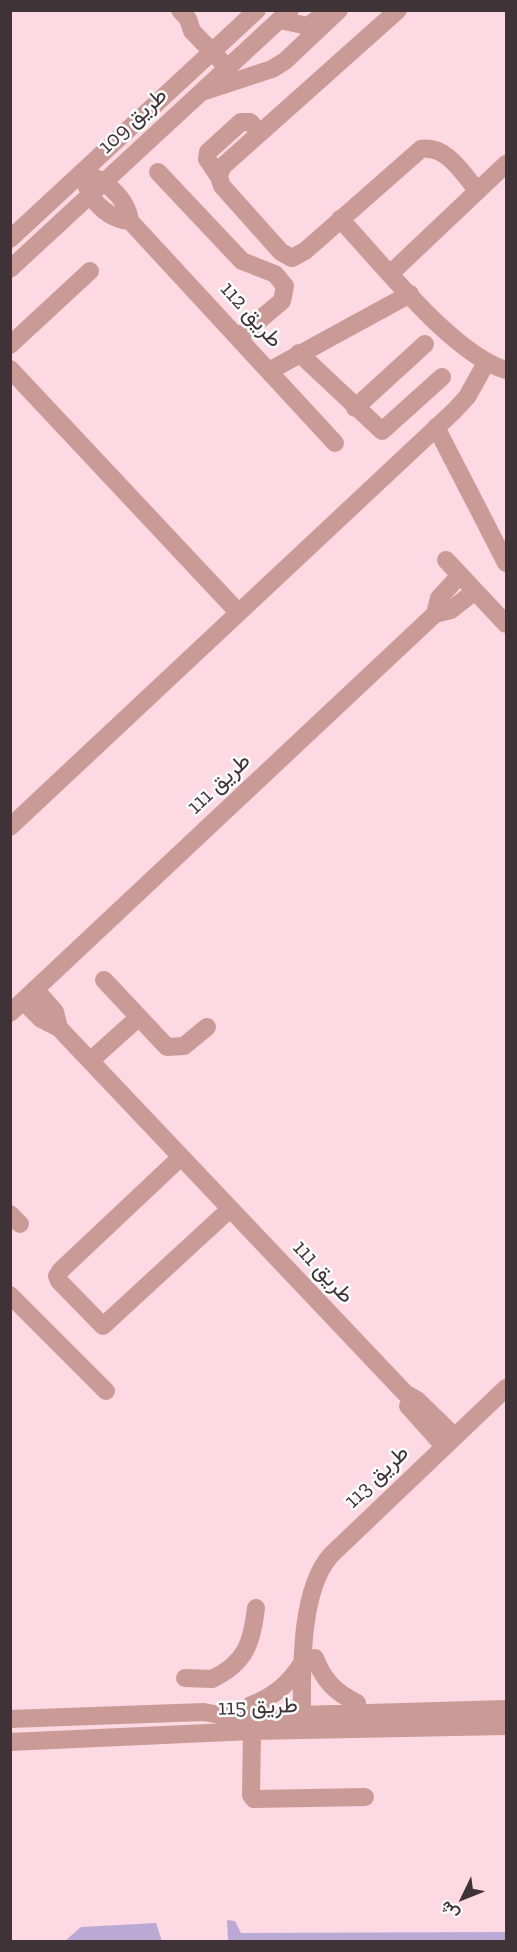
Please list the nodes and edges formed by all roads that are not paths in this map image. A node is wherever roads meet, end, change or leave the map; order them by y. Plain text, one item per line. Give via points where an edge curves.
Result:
1 (257, 10) edge
2 (314, 10) edge
3 (328, 10) edge
4 (339, 10) edge
5 (398, 10) edge
6 (184, 15) edge
7 (289, 19) edge
8 (218, 48) junction
9 (232, 63) junction
10 (201, 92) junction
11 (507, 164) edge
12 (83, 172) junction
13 (158, 172) dead end
14 (104, 181) junction
15 (477, 190) junction
16 (89, 195) junction
17 (340, 219) junction
18 (130, 221) junction
19 (10, 239) edge
20 (10, 268) edge
21 (90, 271) dead end
22 (391, 273) junction
23 (410, 294) junction
24 (235, 333) junction
25 (425, 344) dead end
26 (10, 345) edge
27 (303, 350) junction
28 (486, 363) junction
29 (10, 369) edge
30 (507, 370) edge
31 (269, 371) junction
32 (442, 377) dead end
33 (355, 408) junction
34 (436, 427) junction
35 (334, 443) dead end
36 (501, 539) edge
37 (446, 560) dead end
38 (507, 563) edge
39 (460, 575) junction
40 (475, 591) junction
41 (238, 612) junction
42 (435, 614) junction
43 (507, 624) edge
44 (10, 827) edge
45 (104, 980) dead end
46 (23, 1001) edge
47 (138, 1018) junction
48 (207, 1028) dead end
49 (90, 1061) junction
50 (182, 1157) junction
51 (230, 1209) junction
52 (10, 1295) edge
53 (507, 1388) edge
54 (106, 1391) dead end
55 (449, 1441) junction
56 (256, 1608) dead end
57 (308, 1660) junction
58 (185, 1678) dead end
59 (207, 1680) junction
60 (357, 1703) junction
61 (251, 1705) junction
62 (507, 1709) edge
63 (410, 1711) junction
64 (204, 1712) junction
65 (307, 1713) junction
66 (10, 1719) edge
67 (507, 1725) edge
68 (252, 1731) junction
69 (10, 1742) edge
70 (365, 1797) dead end

1 - 8 street, طريق 109
2 - 7 street, طريق 109
3 - 7 street via 313,24
4 - 10 street via 273,69
5 - 17 street via 222,167 219,177 222,186 286,256 298,257
6 - 8 street via 201,22
7 - 9 street, طريق 109
8 - 9 street
8 - 12 street, طريق 109
9 - 10 street, طريق 109
10 - 14 street, طريق 109
11 - 15 street
12 - 14 street, طريق 112
12 - 16 street
12 - 19 street, طريق 109
13 - 24 street via 242,261 281,280 271,298
14 - 16 street, طريق 109
14 - 18 street, طريق 112 via 124,203
15 - 17 street via 441,151 421,149
15 - 22 street
16 - 18 street, طريق 112 via 109,214
16 - 20 street, طريق 109
17 - 22 street
18 - 24 street, طريق 112
21 - 26 street
22 - 23 street
23 - 27 street via 380,310 373,321 322,349
23 - 28 street via 460,344
24 - 31 street, طريق 112
25 - 33 street
27 - 31 street
27 - 33 street
28 - 30 street
28 - 34 street via 467,397
29 - 41 street
31 - 35 street, طريق 112
32 - 33 street via 385,430 379,430
34 - 36 street
34 - 41 street
36 - 38 street
37 - 39 street
39 - 40 street
39 - 42 street, طريق 111 via 439,598
40 - 42 street, طريق 111 via 451,610
40 - 43 street
41 - 44 street
42 - 46 street, طريق 111
45 - 47 street
46 - 49 street, طريق 111 via 41,1019 59,1028
47 - 48 street via 162,1044 172,1048 184,1047
47 - 49 street
49 - 50 street, طريق 111
50 - 51 street, طريق 111
50 - 51 street via 61,1270 57,1276 66,1290 103,1326
51 - 55 street, طريق 111 via 405,1393 417,1400
52 - 54 street
53 - 55 street, طريق 113
55 - 57 street, طريق 113 via 326,1562 314,1584
56 - 59 street via 248,1649 220,1674
57 - 60 street via 334,1690
57 - 61 street via 285,1686
57 - 65 street, طريق 113
58 - 59 street
59 - 64 street
60 - 63 street, طريق 115 via 391,1704
60 - 65 street, طريق 115
61 - 64 street, طريق 115 via 217,1707
61 - 65 street, طريق 115
62 - 63 street, طريق 115
63 - 65 street, طريق 115 via 385,1715
64 - 65 street, طريق 115 via 223,1717
64 - 66 street, طريق 115
65 - 67 street, طريق 115
65 - 68 street, طريق 115
68 - 69 street, طريق 115
68 - 70 street via 254,1799

